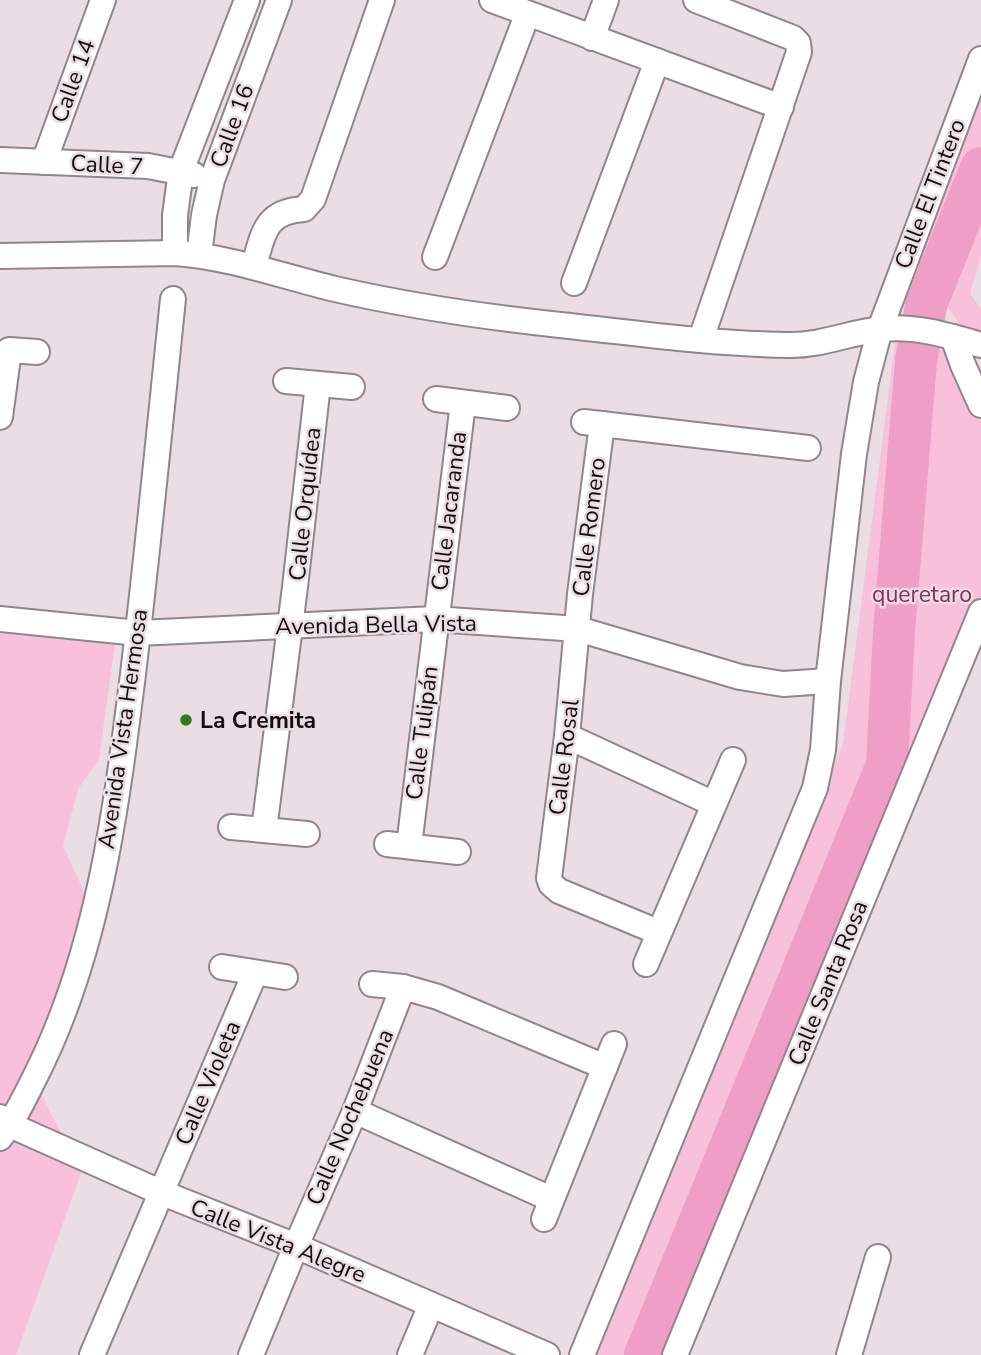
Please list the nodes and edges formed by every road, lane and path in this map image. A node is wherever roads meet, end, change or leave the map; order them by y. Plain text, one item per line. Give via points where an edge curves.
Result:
1 (103, 0) edge
2 (247, 0) edge
3 (279, 0) edge
4 (382, 0) edge
5 (492, 0) edge
6 (606, 0) edge
7 (696, 0) edge
8 (527, 15) junction
9 (592, 38) junction
10 (981, 59) edge
11 (657, 61) junction
12 (780, 107) junction
13 (0, 160) edge
14 (44, 162) junction
15 (181, 171) junction
16 (212, 180) junction
17 (175, 253) junction
18 (199, 255) junction
19 (0, 256) edge
20 (435, 257) dead end
21 (254, 266) junction
22 (574, 283) dead end
23 (173, 299) dead end
24 (889, 328) junction
25 (947, 336) junction
26 (701, 339) junction
27 (981, 345) edge
28 (37, 352) dead end
29 (286, 381) dead end
30 (318, 384) junction
31 (352, 387) dead end
32 (436, 399) dead end
33 (463, 403) junction
34 (981, 405) edge
35 (508, 408) dead end
36 (0, 417) edge
37 (808, 448) dead end
38 (981, 612) edge
39 (0, 619) edge
40 (435, 619) junction
41 (290, 625) junction
42 (578, 629) junction
43 (138, 633) junction
44 (828, 681) junction
45 (567, 736) junction
46 (733, 760) dead end
47 (714, 804) junction
48 (231, 827) dead end
49 (264, 830) junction
50 (307, 834) dead end
51 (458, 852) dead end
52 (659, 932) junction
53 (646, 964) dead end
54 (222, 967) dead end
55 (255, 973) junction
56 (285, 977) dead end
57 (372, 985) dead end
58 (403, 987) junction
59 (355, 1111) junction
60 (3, 1127) edge
61 (160, 1192) junction
62 (296, 1246) junction
63 (878, 1257) dead end
64 (431, 1305) junction
65 (92, 1355) edge
66 (251, 1355) edge
67 (410, 1355) edge
68 (547, 1355) edge
69 (582, 1355) edge
70 (675, 1355) edge
71 (849, 1355) edge

1 - 14 street, Calle 14
2 - 15 street, Calle 16
3 - 16 street, Calle 16
4 - 21 street via 313,199 304,209 273,218 264,229
5 - 8 street
6 - 9 street
7 - 12 street via 798,43
8 - 9 street
8 - 20 street
9 - 11 street
10 - 24 street, Calle El Tintero
11 - 12 street
11 - 22 street
12 - 26 street
13 - 14 street, Calle 7
14 - 15 street, Calle 7
15 - 16 street, Calle 7
15 - 17 street, Calle 16
16 - 18 street, Calle 16
17 - 18 street
17 - 19 street
18 - 21 street
21 - 26 street via 417,306
23 - 43 street, Avenida Vista Hermosa
24 - 25 street
24 - 26 street via 791,345
24 - 44 street, Calle El Tintero via 866,382
25 - 27 street
25 - 34 street
28 - 36 street via 9,350
29 - 30 street
30 - 31 street
30 - 41 street, Calle Orquídea
32 - 33 street
33 - 35 street
33 - 40 street, Calle Jacaranda
37 - 42 street, Calle Romero via 593,423
38 - 70 street, Calle Santa Rosa
39 - 43 street, Avenida Bella Vista
40 - 41 street, Avenida Bella Vista
40 - 42 street, Avenida Bella Vista
40 - 51 street, Calle Tulipán via 398,845
41 - 43 street, Avenida Bella Vista
41 - 49 street, Calle Orquídea
42 - 44 street, Avenida Bella Vista via 740,677 783,684
42 - 45 street, Calle Rosal
43 - 60 street, Avenida Vista Hermosa via 115,816 76,984 44,1060
44 - 69 street, Calle El Tintero via 815,788
45 - 47 street
45 - 52 street, Calle Rosal via 551,884
46 - 47 street
47 - 52 street
48 - 49 street
49 - 50 street
52 - 53 street
54 - 55 street
55 - 56 street
55 - 61 street, Calle Violeta
57 - 58 street
58 - 59 street, Calle Nochebuena
58 - 59 street via 610,1055 547,1209
59 - 62 street, Calle Nochebuena
60 - 61 street, Calle Vista Alegre
61 - 62 street, Calle Vista Alegre
61 - 65 street, Calle Violeta
62 - 64 street, Calle Vista Alegre
62 - 66 street, Calle Nochebuena
63 - 71 street
64 - 67 street
64 - 68 street, Calle Vista Alegre

